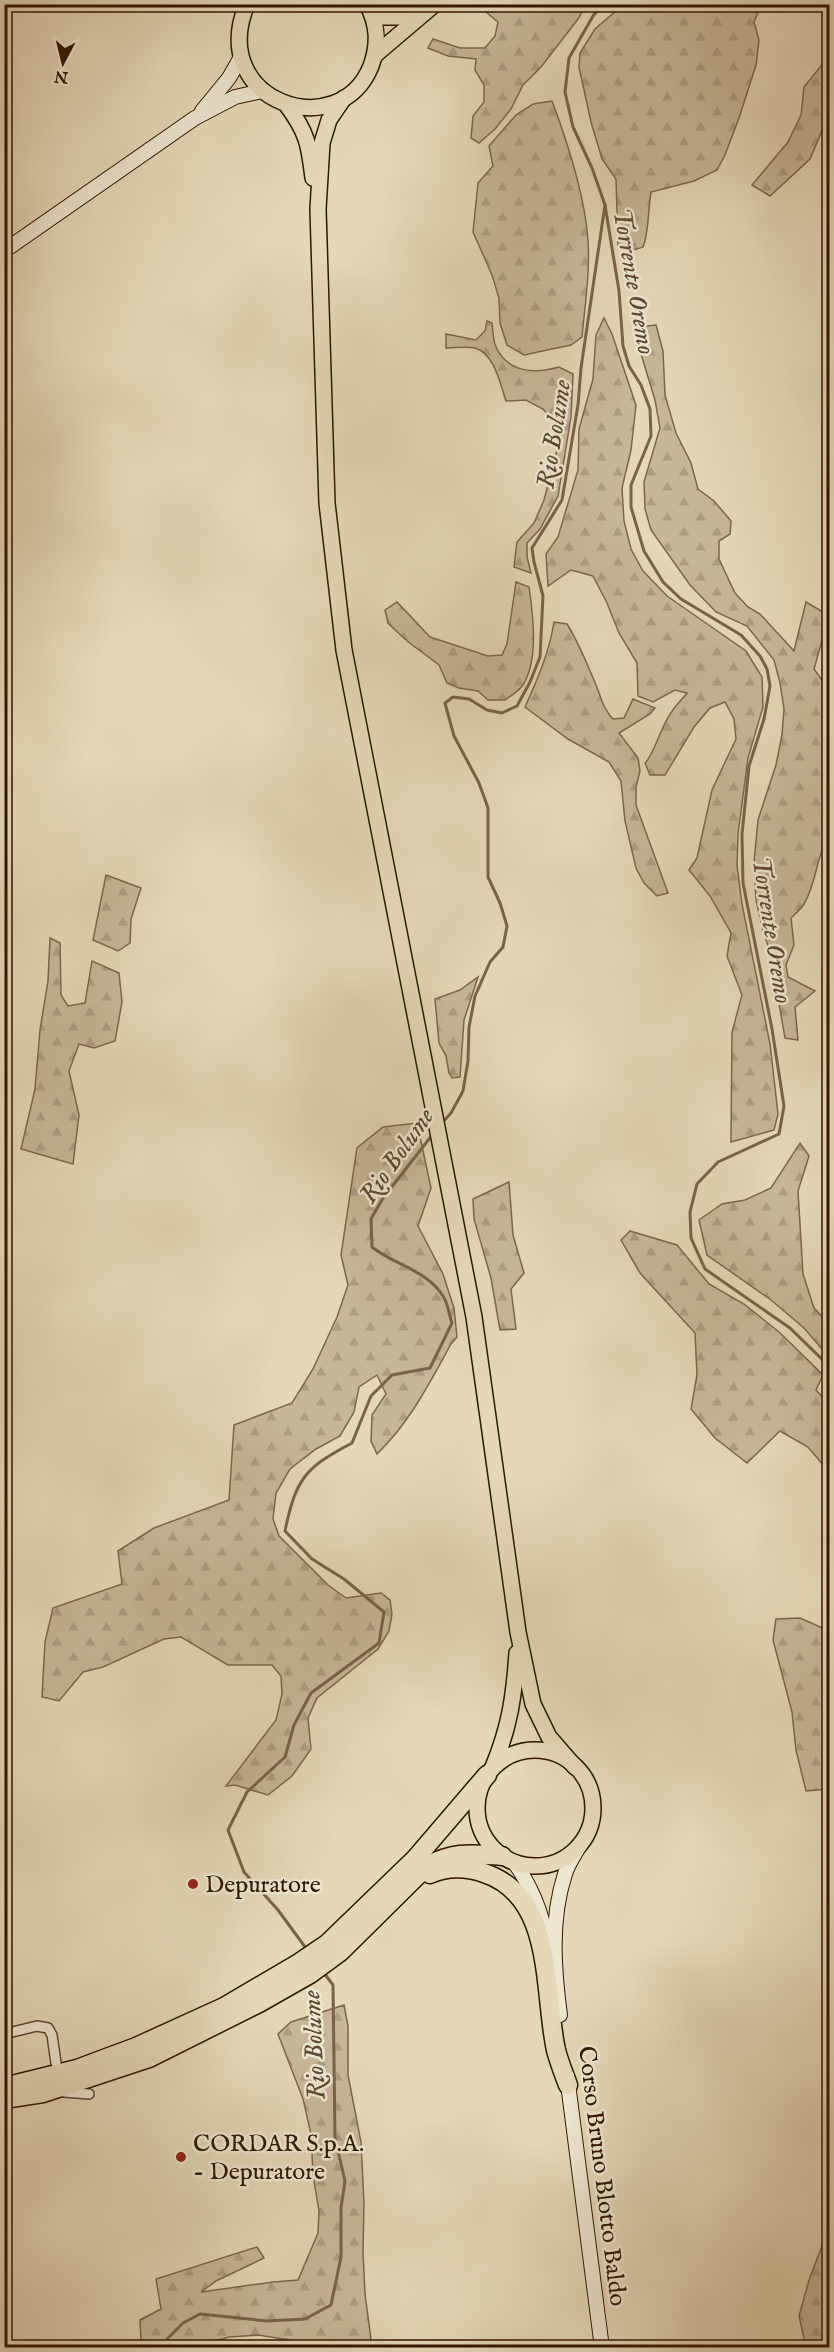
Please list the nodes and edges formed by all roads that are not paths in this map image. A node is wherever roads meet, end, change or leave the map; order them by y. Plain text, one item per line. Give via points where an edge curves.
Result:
1 (248, 4) edge
2 (431, 8) edge
3 (370, 11) edge
4 (375, 55) junction
5 (241, 57) junction
6 (262, 91) junction
7 (344, 98) junction
8 (286, 104) junction
9 (195, 118) junction
10 (318, 209) junction
11 (4, 251) edge
12 (518, 1632) junction
13 (575, 1767) junction
14 (490, 1772) junction
15 (580, 1845) junction
16 (508, 1859) junction
17 (409, 1883) junction
18 (334, 1948) junction
19 (305, 1968) junction
20 (559, 2010) junction
21 (4, 2034) edge
22 (56, 2063) dead end
23 (568, 2085) junction
24 (4, 2087) edge
25 (64, 2092) dead end
26 (89, 2094) dead end
27 (4, 2099) edge
28 (602, 2348) edge

1 - 5 main road via 238,39
2 - 3 main road via 406,17
2 - 4 main road
3 - 4 main road via 377,36
4 - 7 main road via 363,79
5 - 6 main road
5 - 9 main road via 229,78
6 - 8 main road
6 - 9 main road via 235,97
7 - 8 main road via 305,108
7 - 10 main road via 329,120 322,143
8 - 10 main road via 300,123 309,147
9 - 11 main road
10 - 12 main road via 327,503 344,650 474,1317
12 - 13 main road via 533,1704 549,1737
12 - 14 main road via 513,1703 505,1739
13 - 14 main road via 549,1752 533,1750 504,1759
13 - 15 main road via 587,1784 592,1805 592,1819
14 - 16 main road via 478,1796 478,1819 490,1846
14 - 18 highway
15 - 16 main road via 549,1864 528,1866
15 - 20 main road, Corso Bruno Blotto Baldo via 565,1873 556,1911
16 - 17 highway via 459,1854 441,1858
16 - 20 main road, Corso Bruno Blotto Baldo via 527,1880 541,1913
17 - 18 highway
17 - 23 highway via 439,1870 465,1868 492,1875 517,1891 532,1914 540,1941 556,2051
18 - 19 highway
19 - 24 highway via 136,2047 77,2069
19 - 27 highway via 259,2003 149,2058 43,2093
20 - 23 main road, Corso Bruno Blotto Baldo
21 - 22 street via 37,2026 48,2028
23 - 28 main road, Corso Bruno Blotto Baldo
25 - 26 street

